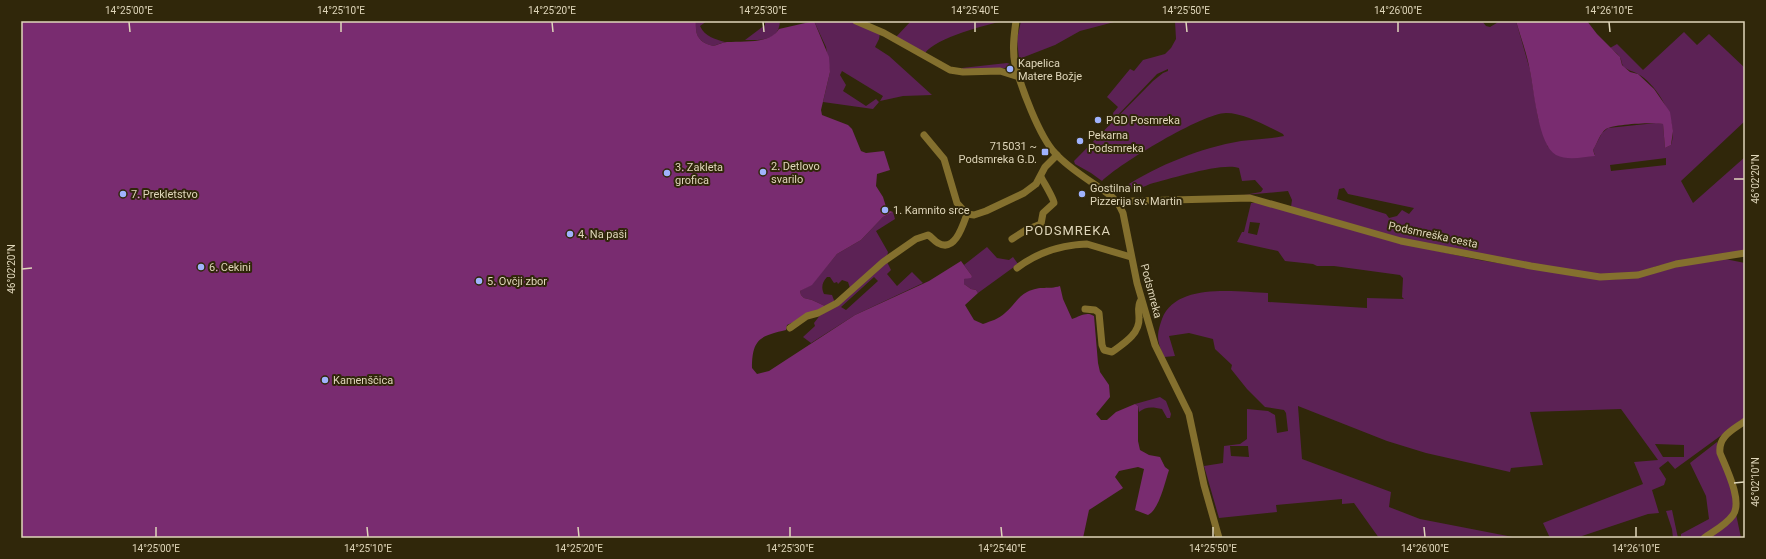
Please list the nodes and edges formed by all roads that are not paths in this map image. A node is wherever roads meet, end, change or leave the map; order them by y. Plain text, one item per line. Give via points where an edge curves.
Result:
1 (856, 21) edge
2 (1016, 21) edge
3 (1019, 77) junction
4 (924, 135) dead end
5 (1057, 156) junction
6 (1041, 177) junction
7 (1118, 203) junction
8 (968, 214) junction
9 (1012, 239) dead end
10 (1745, 253) edge
11 (1735, 254) junction
12 (1131, 257) junction
13 (1745, 260) edge
14 (1017, 268) dead end
15 (1141, 300) junction
16 (1085, 309) dead end
17 (790, 328) dead end
18 (1745, 421) edge
19 (1219, 538) edge
20 (1704, 538) edge

1 - 3 street via 884,33 950,70 1000,71
2 - 3 street via 1013,40
3 - 5 street via 1039,128
4 - 8 street via 944,159 956,203
5 - 6 street via 1045,167
5 - 7 street
6 - 8 street via 1036,184 1009,202 974,215
6 - 9 street via 1054,203 1043,213 1041,224
7 - 11 street, Podsmreška cesta via 1250,198 1401,241 1600,277 1638,275 1676,264
7 - 12 street, Podsmreka via 1123,213
8 - 17 street via 961,230 950,244 938,243 928,235 916,238 883,262 837,303 807,316
10 - 11 street, Podsmreška cesta
11 - 13 street
12 - 14 street via 1080,244 1042,253
12 - 15 street, Podsmreka
15 - 16 street via 1138,305 1137,330 1112,352 1104,350 1102,345 1099,313
15 - 19 street, Podsmreka via 1155,345 1189,414 1200,468
18 - 20 street via 1722,437 1720,445 1720,453 1737,499 1737,507 1734,515 1722,527

